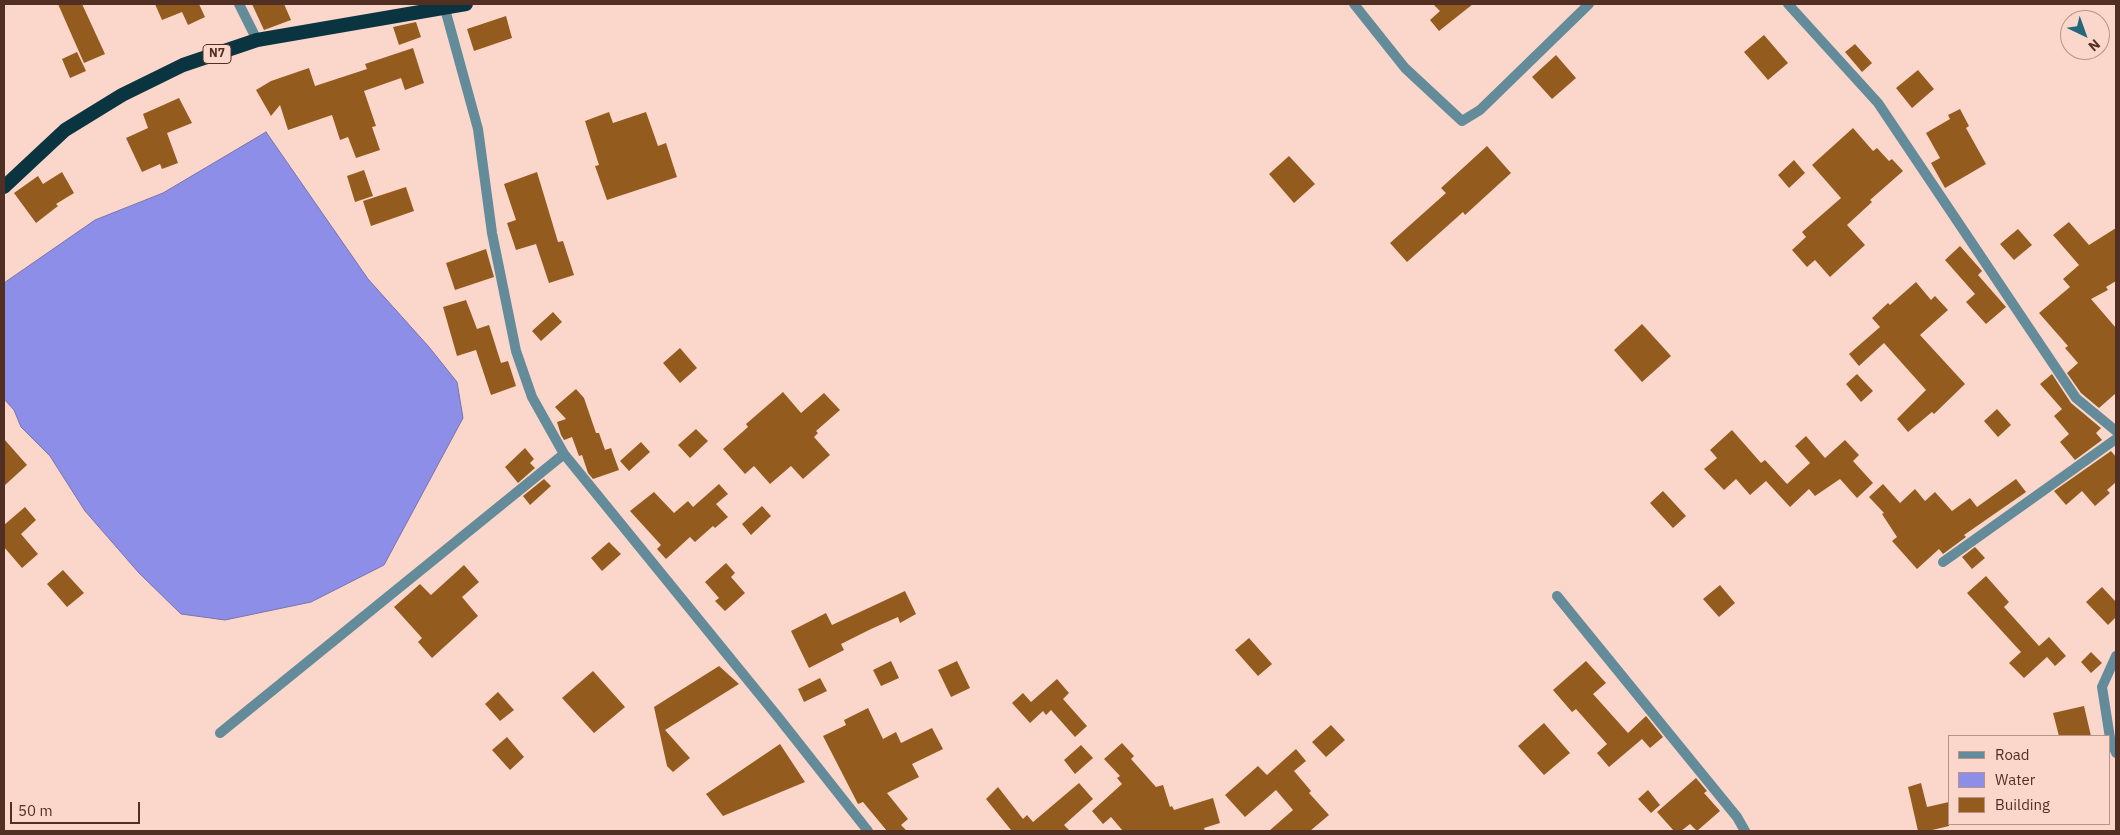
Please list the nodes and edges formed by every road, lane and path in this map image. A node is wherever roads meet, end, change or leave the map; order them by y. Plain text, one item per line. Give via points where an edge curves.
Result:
1 (239, 4) edge
2 (466, 4) edge
3 (1354, 4) edge
4 (1589, 4) edge
5 (1788, 4) edge
6 (445, 9) junction
7 (257, 40) junction
8 (4, 187) edge
9 (2116, 431) edge
10 (2116, 439) edge
11 (564, 454) junction
12 (1943, 562) dead end
13 (1557, 596) dead end
14 (2116, 656) edge
15 (220, 733) dead end
16 (2110, 735) edge
17 (2110, 738) edge
18 (2116, 753) edge
19 (868, 831) edge
20 (1745, 831) edge

1 - 7 street
2 - 6 highway, N7
3 - 4 street via 1405,68 1462,121 1480,110
5 - 9 street via 1878,103 2076,398
6 - 7 highway, N7
6 - 11 street via 478,129 492,233 516,351 532,397
7 - 8 highway, N7 via 184,65 122,95 65,130
10 - 12 street
11 - 15 street
11 - 19 street
13 - 20 street
14 - 16 street via 2102,687
17 - 18 street

